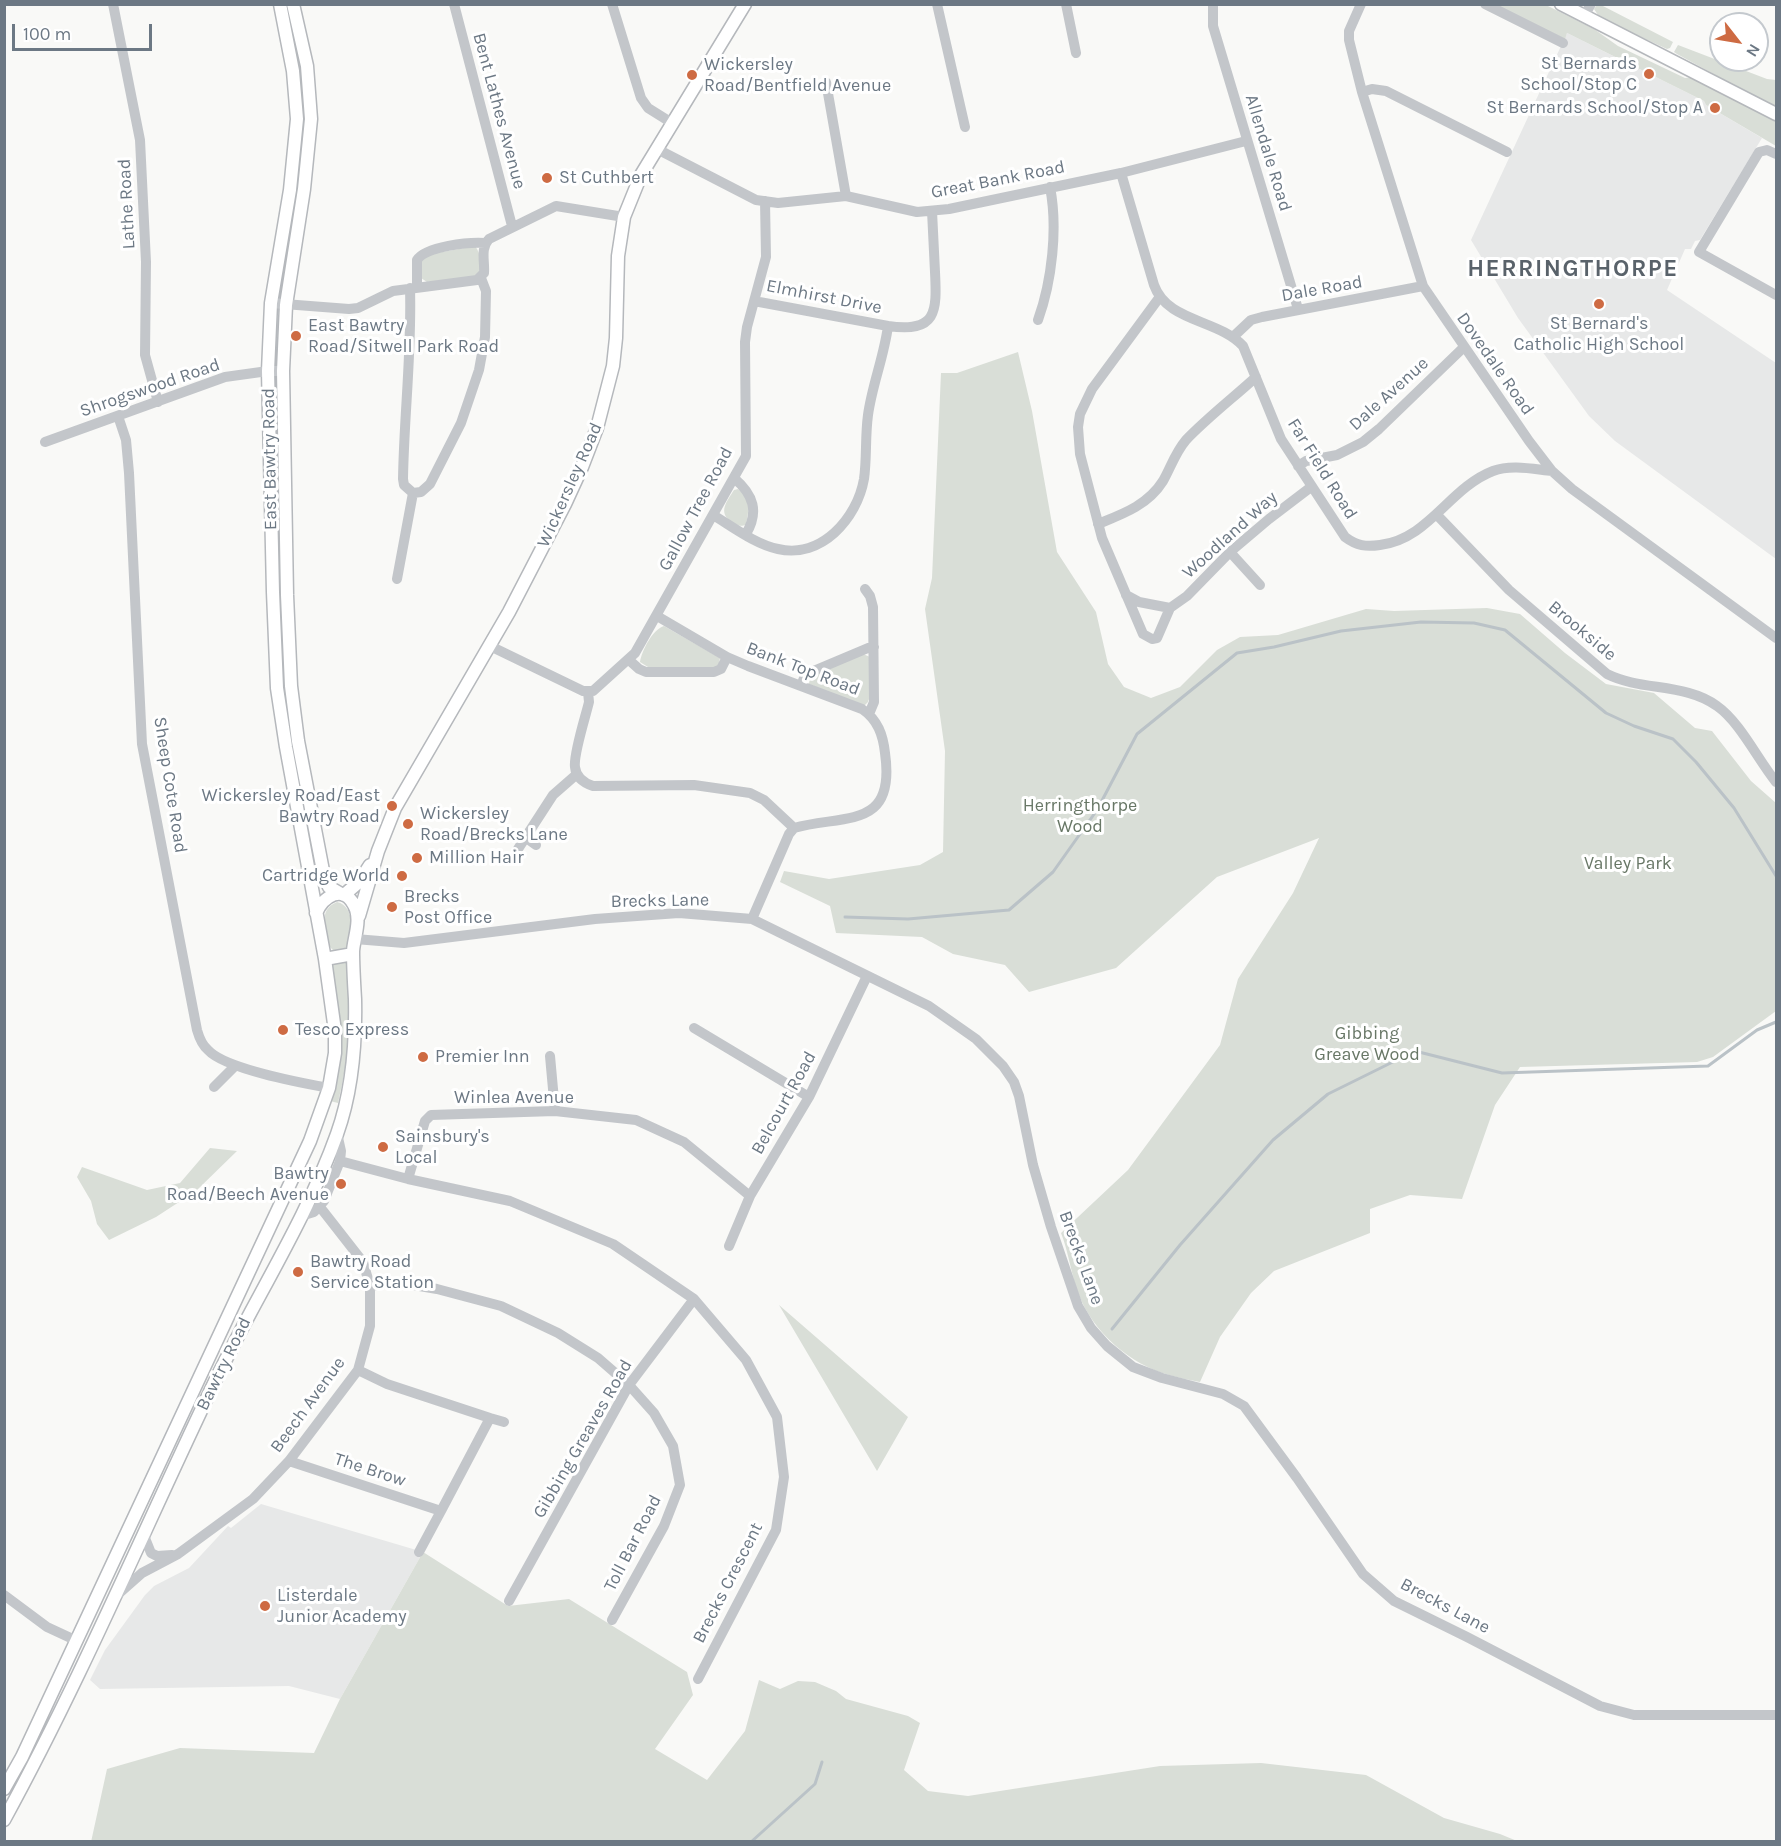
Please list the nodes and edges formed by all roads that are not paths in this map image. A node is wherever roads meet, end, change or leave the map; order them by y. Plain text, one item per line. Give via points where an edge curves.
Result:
1 (113, 4) edge
2 (279, 4) edge
3 (293, 4) edge
4 (454, 4) edge
5 (612, 4) edge
6 (745, 4) edge
7 (937, 4) edge
8 (1066, 4) edge
9 (1213, 4) edge
10 (1361, 4) edge
11 (1485, 4) edge
12 (1561, 4) edge
13 (1591, 4) edge
14 (1584, 16) junction
15 (1563, 43) dead end
16 (1076, 53) dead end
17 (826, 82) dead end
18 (1362, 92) junction
19 (1776, 114) edge
20 (672, 123) junction
21 (965, 127) dead end
22 (1246, 141) junction
23 (657, 149) junction
24 (1507, 152) dead end
25 (1776, 154) edge
26 (1121, 173) junction
27 (1050, 187) junction
28 (846, 196) junction
29 (765, 201) junction
30 (932, 211) junction
31 (624, 217) junction
32 (512, 226) junction
33 (485, 243) junction
34 (481, 278) junction
35 (1423, 286) junction
36 (413, 287) junction
37 (1776, 295) edge
38 (1159, 298) junction
39 (754, 301) junction
40 (272, 303) junction
41 (286, 305) junction
42 (1298, 309) junction
43 (1038, 321) dead end
44 (888, 326) junction
45 (1234, 336) junction
46 (1464, 347) junction
47 (268, 371) junction
48 (283, 371) junction
49 (1256, 377) junction
50 (158, 402) junction
51 (118, 416) junction
52 (45, 442) dead end
53 (1298, 466) junction
54 (1552, 471) junction
55 (734, 478) junction
56 (1311, 487) junction
57 (413, 493) junction
58 (713, 515) junction
59 (1437, 516) junction
60 (1098, 524) junction
61 (746, 534) junction
62 (1230, 552) junction
63 (396, 579) dead end
64 (1260, 585) dead end
65 (864, 589) dead end
66 (1126, 596) junction
67 (1170, 608) junction
68 (657, 616) junction
69 (1776, 638) edge
70 (490, 646) junction
71 (874, 647) junction
72 (727, 657) junction
73 (629, 660) junction
74 (801, 686) junction
75 (588, 692) junction
76 (869, 714) junction
77 (577, 774) junction
78 (1776, 782) edge
79 (794, 828) junction
80 (525, 837) junction
81 (536, 845) dead end
82 (518, 849) dead end
83 (378, 851) junction
84 (343, 895) junction
85 (316, 913) junction
86 (752, 919) junction
87 (357, 920) junction
88 (355, 939) junction
89 (353, 954) junction
90 (325, 959) junction
91 (867, 976) junction
92 (694, 1028) dead end
93 (550, 1056) dead end
94 (235, 1066) junction
95 (214, 1087) dead end
96 (329, 1088) junction
97 (809, 1097) junction
98 (555, 1112) junction
99 (337, 1133) junction
100 (340, 1161) junction
101 (408, 1179) junction
102 (750, 1196) junction
103 (320, 1207) junction
104 (276, 1212) junction
105 (300, 1218) junction
106 (729, 1246) dead end
107 (369, 1287) junction
108 (694, 1299) junction
109 (358, 1370) junction
110 (629, 1385) junction
111 (490, 1418) junction
112 (504, 1422) dead end
113 (289, 1461) junction
114 (441, 1511) junction
115 (147, 1524) junction
116 (419, 1552) dead end
117 (178, 1554) junction
118 (113, 1599) junction
119 (7, 1600) edge
120 (509, 1601) dead end
121 (612, 1620) dead end
122 (75, 1640) junction
123 (698, 1679) dead end
124 (1776, 1715) edge
125 (4, 1789) edge
126 (6, 1813) edge

1 - 50 street, Lathe Road via 140,140 146,261 145,355
2 - 40 main road, East Bawtry Road via 293,72 297,119
3 - 41 main road, East Bawtry Road via 307,66 311,119
4 - 32 street, Bent Lathes Avenue
5 - 20 street via 641,98 648,108
6 - 20 main road, Wickersley Road
7 - 21 street
8 - 16 street
9 - 22 street, Allendale Road via 1214,26
10 - 18 street, Dovedale Road via 1349,39
11 - 15 street
12 - 14 main road
13 - 14 street
14 - 19 main road
17 - 28 street
18 - 24 street via 1386,91
18 - 35 street, Dovedale Road
20 - 23 main road, Wickersley Road
22 - 26 street, Great Bank Road
22 - 42 street, Allendale Road
23 - 29 street, Great Bank Road via 747,196
23 - 31 main road, Wickersley Road via 641,175
25 - 37 street via 1759,152 1700,252
26 - 27 street, Great Bank Road
26 - 38 street
27 - 30 street, Great Bank Road
27 - 43 street via 1050,272
28 - 29 street, Great Bank Road
28 - 30 street, Great Bank Road via 905,210
29 - 39 street, Gallow Tree Road via 766,257
30 - 44 street, Elmhirst Drive via 937,303 934,311 918,327
31 - 32 street via 556,206
31 - 70 main road, Wickersley Road via 618,256 613,366 597,428 565,504
32 - 33 street
33 - 34 street
33 - 36 street via 425,251 417,260
34 - 36 street
34 - 57 street via 486,291 485,337 479,370 461,423 439,467 426,488
35 - 42 street, Dale Road
35 - 46 street, Dovedale Road
36 - 41 street via 393,291 358,308
36 - 57 street via 403,479
38 - 45 street
38 - 60 street, Woodland Way via 1092,389 1080,414 1080,454
39 - 44 street, Elmhirst Drive
39 - 55 street, Gallow Tree Road via 745,342 746,456
40 - 41 street
40 - 47 main road, East Bawtry Road
41 - 48 main road, East Bawtry Road
42 - 45 street, Dale Road via 1251,320
44 - 61 street via 868,415 864,479 847,520 825,541 802,550 778,549
45 - 49 street, Far Field Road via 1243,346
46 - 53 street, Dale Avenue via 1363,442 1343,453 1306,460
46 - 54 street, Dovedale Road
47 - 48 street, Shrogswood Road
47 - 50 street, Shrogswood Road via 225,377
47 - 85 main road, East Bawtry Road via 277,688
48 - 84 main road, East Bawtry Road via 291,686 324,876 329,887
49 - 53 street, Far Field Road via 1273,424
49 - 60 street via 1187,440 1155,492 1135,509
50 - 51 street, Shrogswood Road
51 - 52 street, Shrogswood Road
51 - 94 street, Sheep Cote Road via 126,440 129,473 142,744 196,1030 208,1051
53 - 56 street, Far Field Road
54 - 59 street, Far Field Road via 1508,467 1493,471 1459,493
54 - 69 street, Dovedale Road
55 - 58 street, Gallow Tree Road
55 - 61 street via 747,491 754,510
56 - 59 street, Far Field Road via 1346,537 1367,547 1400,541
56 - 62 street, Woodland Way
57 - 63 street
58 - 61 street
58 - 68 street, Gallow Tree Road
59 - 78 street, Brookside via 1509,590 1607,674 1627,682 1694,695 1717,705
60 - 66 street, Woodland Way
62 - 64 street
62 - 67 street, Woodland Way
65 - 71 street via 872,601
66 - 67 street
66 - 67 street, Woodland Way via 1143,634 1152,639 1159,634
68 - 72 street, Bank Top Road
68 - 73 street, Gallow Tree Road
70 - 75 street
70 - 83 main road, Wickersley Road via 395,808
71 - 74 street via 811,672
71 - 76 street via 874,702
72 - 73 street, Bank Top Road via 721,669 714,672 646,672
72 - 74 street, Bank Top Road
73 - 75 street, Gallow Tree Road
74 - 76 street, Bank Top Road
75 - 77 street via 574,763
76 - 79 street, Bank Top Road via 883,740 887,767 886,785 876,805 859,816
77 - 79 street via 593,786 694,785 750,793 764,800
77 - 80 street via 553,795
79 - 86 street
80 - 81 street
80 - 82 street
83 - 84 main road, Wickersley Road via 359,882
83 - 87 main road, Wickersley Road
84 - 85 main road, Wickersley Road via 327,897
84 - 87 main road via 354,903
85 - 90 main road, Bawtry Road
86 - 88 street, Brecks Lane via 679,913 595,919 404,943
86 - 91 street, Brecks Lane
87 - 88 main road, Bawtry Road
88 - 89 main road, Bawtry Road
89 - 90 main road
89 - 99 main road, Bawtry Road via 353,1051
90 - 96 main road, Bawtry Road via 335,1031
91 - 97 street, Belcourt Road
91 - 124 street, Brecks Lane via 952,1021 990,1053 1014,1082 1051,1227 1078,1306 1091,1328 1133,1367 1223,1394 1244,1406 1363,1574 1394,1602 1600,1706 1634,1715
92 - 97 street
93 - 98 street
94 - 95 street
94 - 96 street, Sheep Cote Road
96 - 104 main road, Bawtry Road via 316,1127
97 - 102 street, Belcourt Road
98 - 101 street, Winlea Avenue via 431,1115 425,1121
98 - 102 street, Winlea Avenue via 636,1120 684,1142
99 - 100 street
99 - 105 main road, Bawtry Road
100 - 101 street, Brecks Crescent
100 - 103 street
101 - 108 street, Brecks Crescent via 510,1201 612,1244
102 - 106 street, Belcourt Road
103 - 105 street
103 - 107 street, Beech Avenue via 363,1262
104 - 105 main road via 286,1224
104 - 122 main road, Bawtry Road
105 - 115 main road, Bawtry Road via 216,1379
107 - 109 street, Beech Avenue via 370,1326
107 - 110 street, Toll Bar Road via 396,1282 501,1306 558,1333 598,1358
108 - 110 street, Gibbing Greaves Road
108 - 123 street, Brecks Crescent via 746,1360 777,1417 784,1477 776,1530
109 - 111 street
109 - 113 street, Beech Avenue
110 - 120 street, Gibbing Greaves Road
110 - 121 street, Toll Bar Road via 654,1413 673,1446 680,1485 664,1526
111 - 112 street
111 - 114 street
113 - 114 street, The Brow
113 - 117 street, Beech Avenue via 253,1499
114 - 116 street
115 - 117 street via 145,1538 151,1553 164,1557
115 - 118 main road, Bawtry Road
117 - 118 street, Beech Avenue via 142,1573
118 - 126 main road, Bawtry Road via 57,1719
119 - 122 street
122 - 125 main road, Bawtry Road

